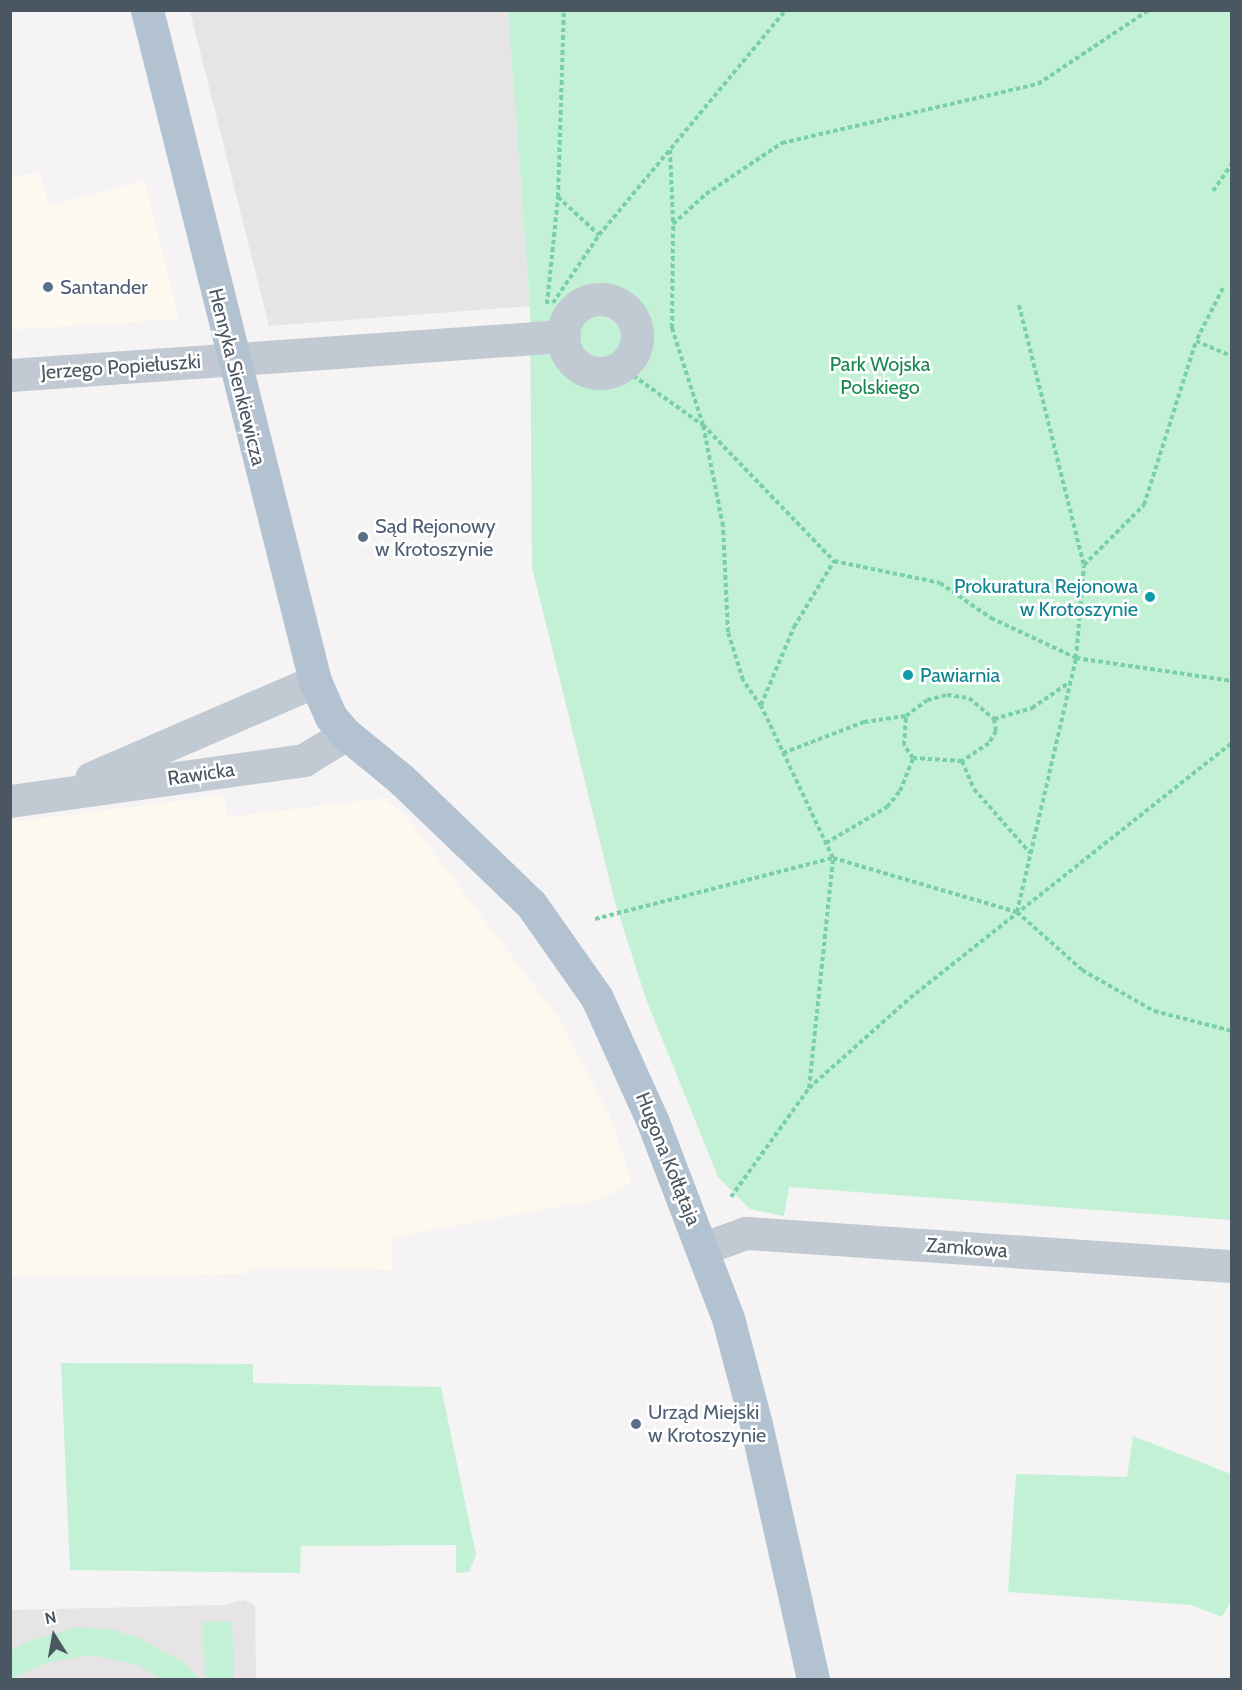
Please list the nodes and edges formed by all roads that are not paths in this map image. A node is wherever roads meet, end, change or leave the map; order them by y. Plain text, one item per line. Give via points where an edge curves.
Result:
1 (147, 10) edge
2 (564, 336) junction
3 (232, 359) junction
4 (10, 375) edge
5 (315, 681) junction
6 (346, 734) junction
7 (49, 796) junction
8 (10, 801) edge
9 (704, 1248) junction
10 (1232, 1266) edge
11 (813, 1680) edge

1 - 3 main road, Henryka Sienkiewicza
2 - 2 street via 572,312 581,305 606,299 618,304 634,322 637,334 636,347 621,367 600,373 588,371 570,358
2 - 3 street, Jerzego Popiełuszki
3 - 4 street, Jerzego Popiełuszki
3 - 5 main road, Henryka Sienkiewicza
5 - 6 main road, Henryka Sienkiewicza via 331,717
5 - 7 street, Rawicka
6 - 7 street, Rawicka via 304,760
6 - 9 main road, Hugona Kołłątaja via 401,779 531,904 565,949 597,998 632,1069
7 - 8 street, Rawicka
9 - 10 street, Zamkowa via 746,1233
9 - 11 main road, Hugona Kołłątaja via 728,1318 756,1424

